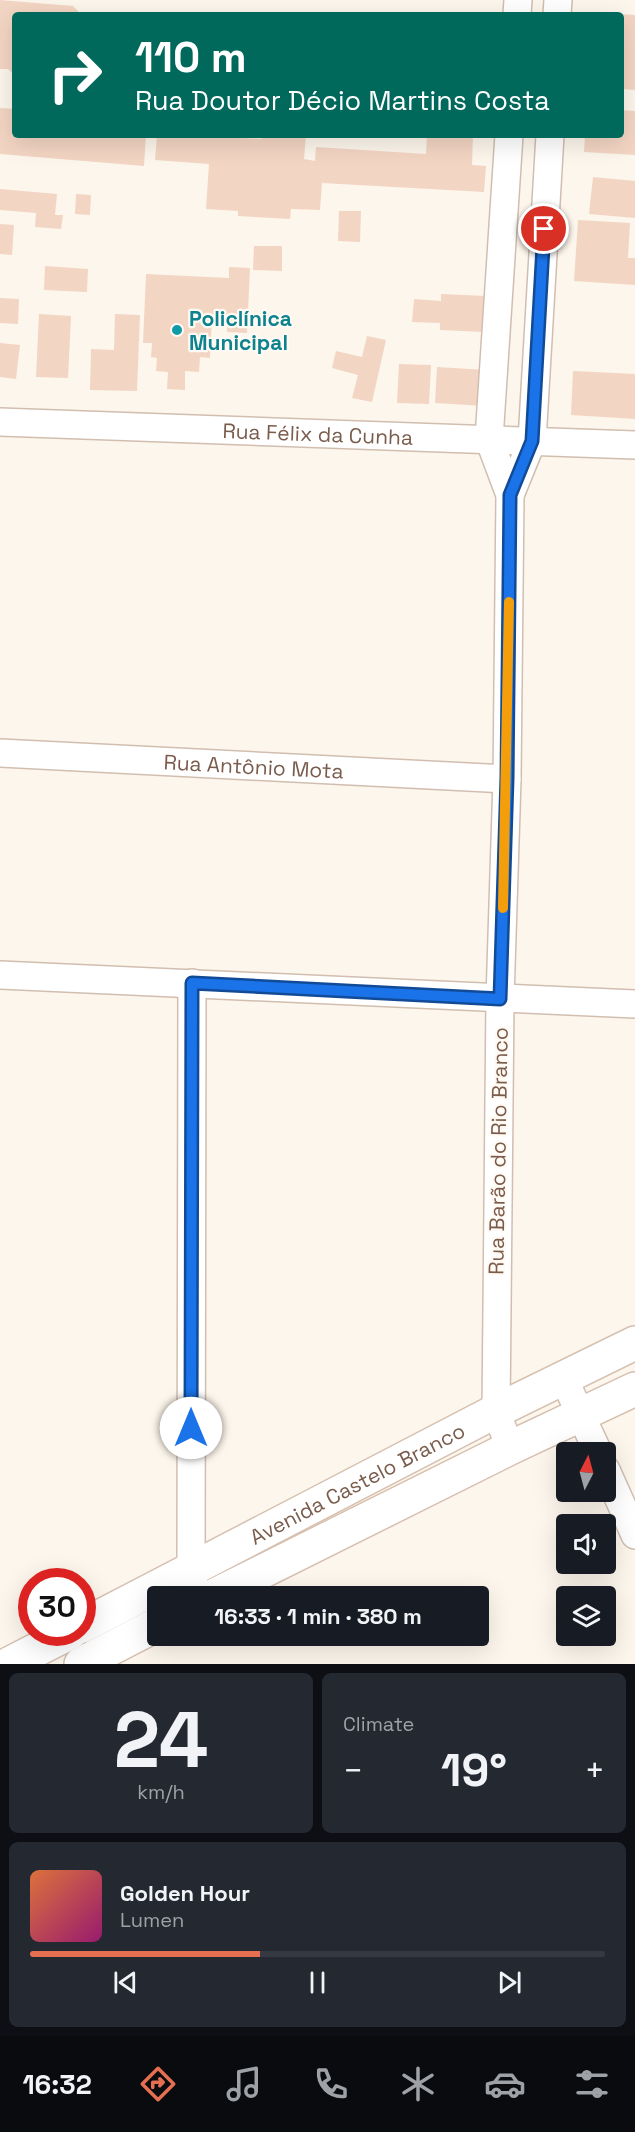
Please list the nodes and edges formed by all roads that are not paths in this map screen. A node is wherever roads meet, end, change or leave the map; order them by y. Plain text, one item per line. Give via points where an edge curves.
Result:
1 (509, 138) edge
2 (550, 138) edge
3 (0, 422) edge
4 (489, 439) junction
5 (532, 441) junction
6 (635, 445) edge
7 (510, 495) junction
8 (0, 753) edge
9 (507, 778) junction
10 (0, 975) edge
11 (192, 983) junction
12 (500, 999) junction
13 (635, 1004) edge
14 (635, 1343) edge
15 (564, 1379) junction
16 (635, 1389) edge
17 (496, 1411) junction
18 (582, 1416) junction
19 (594, 1442) edge
20 (510, 1448) junction
21 (616, 1492) edge
22 (635, 1535) edge
23 (193, 1582) edge
24 (233, 1586) edge
25 (96, 1620) edge
26 (147, 1630) edge
27 (44, 1646) edge
28 (9, 1664) edge
29 (81, 1664) edge

1 - 4 street, Rua Barão do Rio Branco
2 - 5 street, Rua Barão do Rio Branco
3 - 4 street, Rua Félix da Cunha
4 - 5 street, Rua Félix da Cunha
4 - 7 street, Rua Barão do Rio Branco
5 - 6 street, Rua Félix da Cunha
5 - 7 street, Rua Barão do Rio Branco
7 - 9 street, Rua Barão do Rio Branco
8 - 9 street, Rua Antônio Mota
9 - 12 street, Rua Barão do Rio Branco
10 - 11 street
11 - 12 street
11 - 23 street
12 - 13 street
12 - 17 street, Rua Barão do Rio Branco
14 - 15 main road, Avenida Castelo Branco
15 - 17 main road, Avenida Castelo Branco
15 - 18 street
16 - 18 main road, Avenida Castelo Branco
17 - 20 street
17 - 23 main road, Avenida Castelo Branco
18 - 19 street
18 - 20 main road, Avenida Castelo Branco
20 - 24 main road, Avenida Castelo Branco
21 - 22 street
23 - 25 main road, Avenida Castelo Branco
26 - 29 main road
27 - 28 main road

